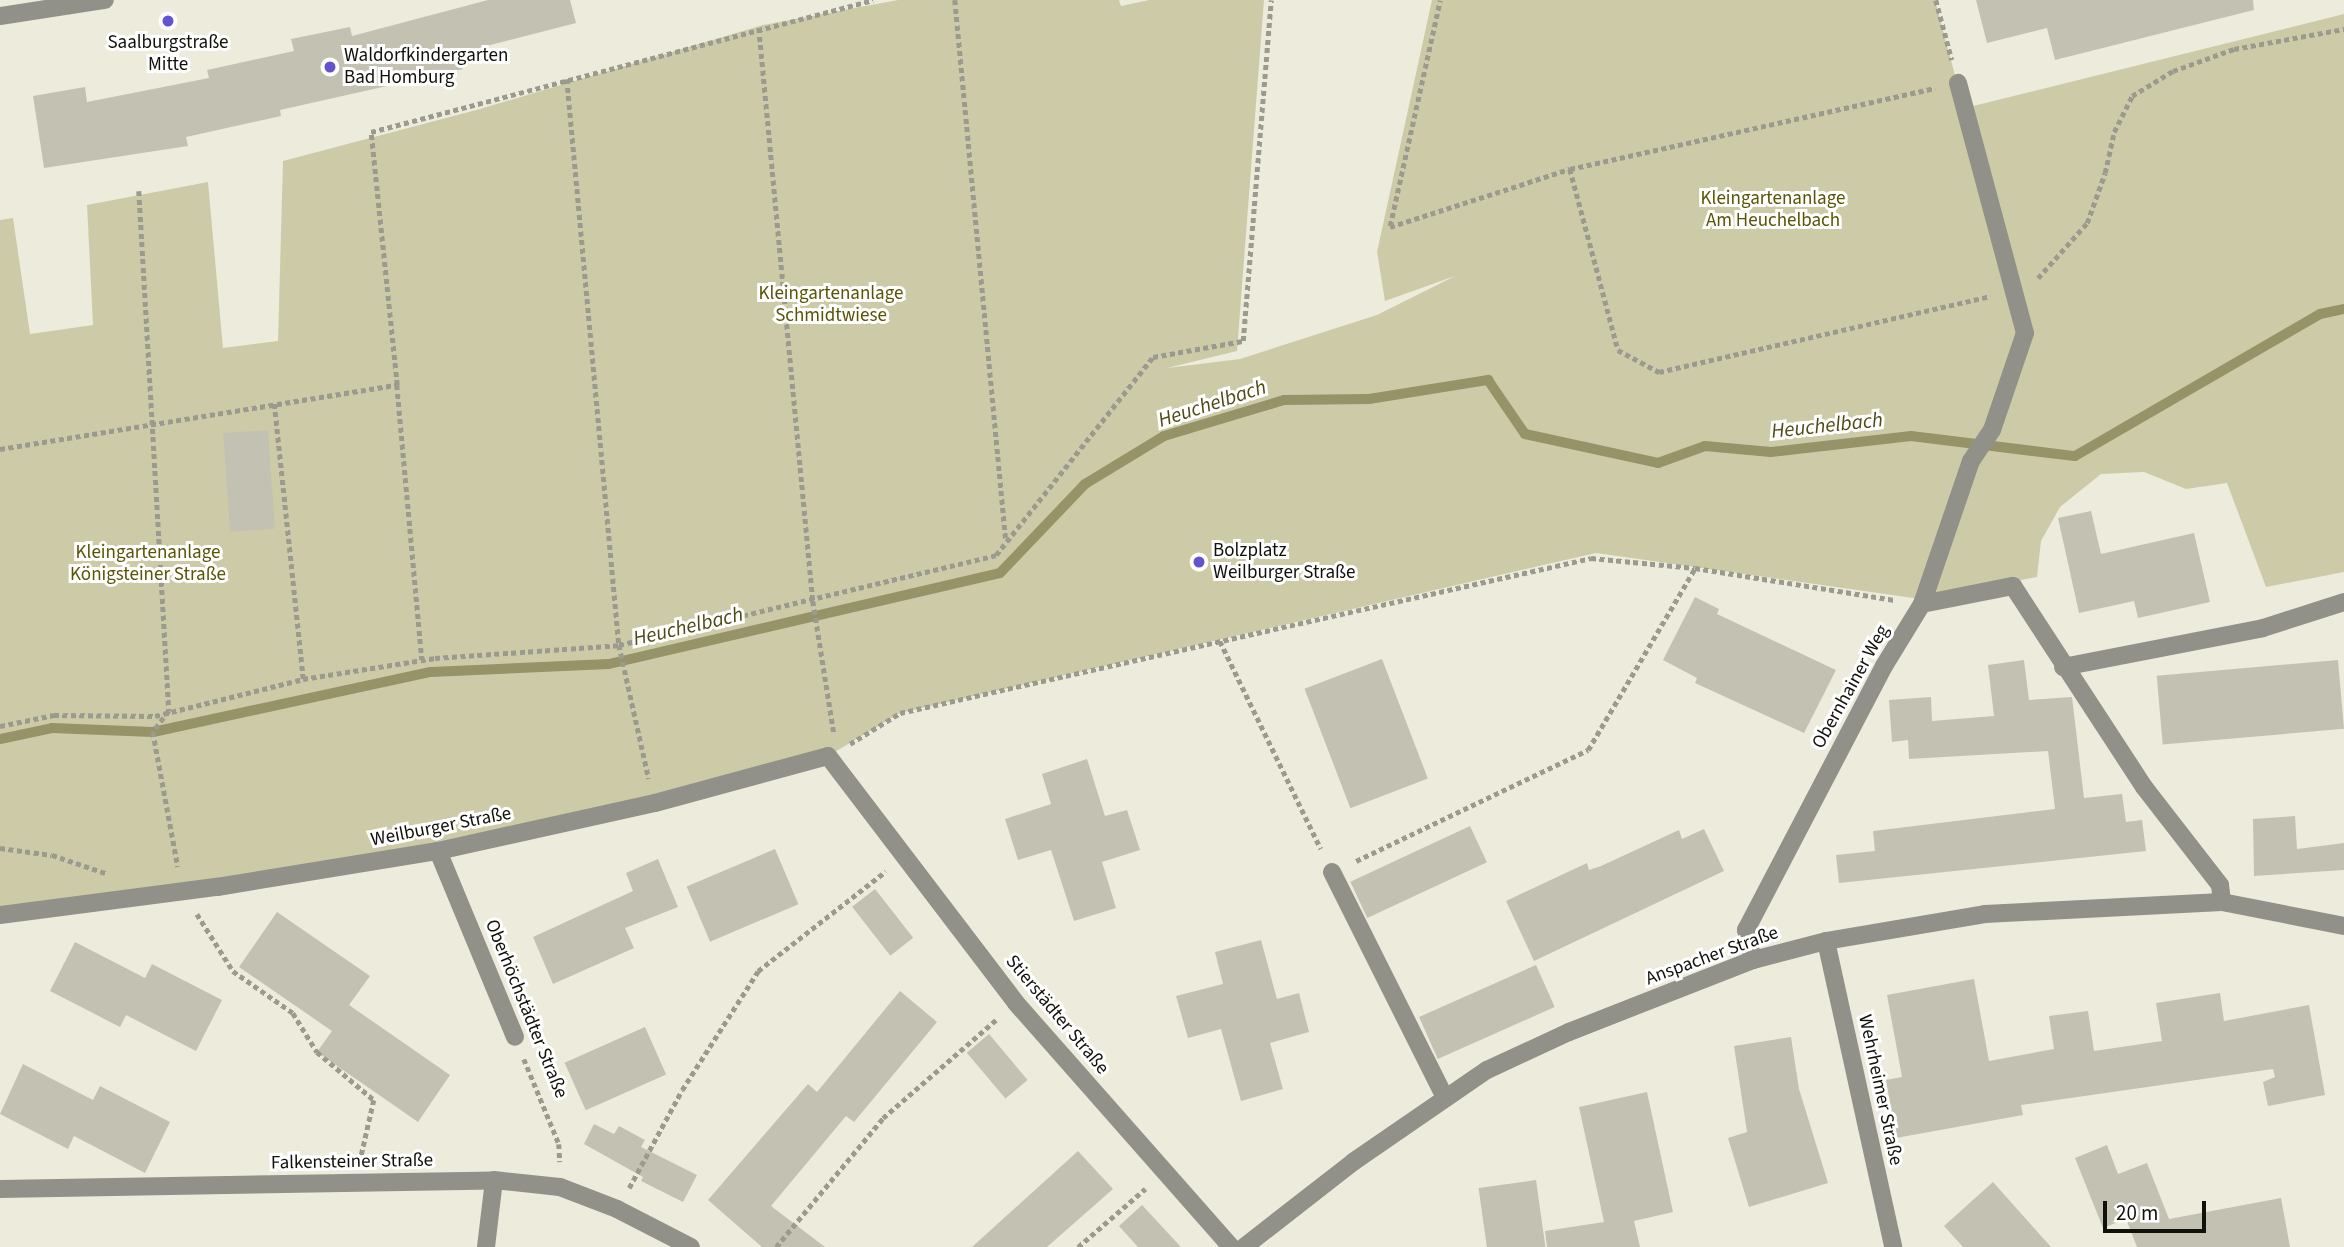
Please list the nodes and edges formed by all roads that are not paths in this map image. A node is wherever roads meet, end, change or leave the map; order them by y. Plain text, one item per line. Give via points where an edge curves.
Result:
1 (105, 0) edge
2 (0, 16) edge
3 (1958, 83) road end
4 (2344, 602) edge
5 (1922, 604) junction
6 (2063, 667) junction
7 (833, 754) joint
8 (438, 851) junction
9 (1332, 872) road end
10 (2222, 902) junction
11 (0, 915) edge
12 (2344, 926) edge
13 (1826, 941) junction
14 (1753, 960) junction
15 (515, 1037) road end
16 (1445, 1098) junction
17 (494, 1180) junction
18 (0, 1189) edge
19 (486, 1247) edge
20 (691, 1247) edge
21 (1231, 1247) edge
22 (1244, 1247) edge
23 (1893, 1247) edge

1 - 2 street
3 - 5 street, Obernhainer Weg via 2025,333 1992,430 1971,461
4 - 6 street via 2263,628
5 - 6 street via 2013,586
5 - 14 street, Obernhainer Weg via 1884,666 1746,930
6 - 10 street via 2144,787 2220,885
7 - 8 street, Weilburger Straße via 655,803
7 - 21 street, Stierstädter Straße via 903,857 1016,1003
8 - 11 street, Weilburger Straße via 183,892
8 - 15 street, Oberhöchstädter Straße
9 - 16 street
10 - 12 street, Anspacher Straße
10 - 13 street, Anspacher Straße via 1985,914
13 - 14 street, Anspacher Straße
13 - 23 street, Wehrheimer Straße
14 - 16 street, Anspacher Straße via 1569,1032 1487,1070
16 - 22 street, Anspacher Straße
17 - 18 street, Falkensteiner Straße
17 - 19 street
17 - 20 street, Falkensteiner Straße via 560,1188 617,1209

